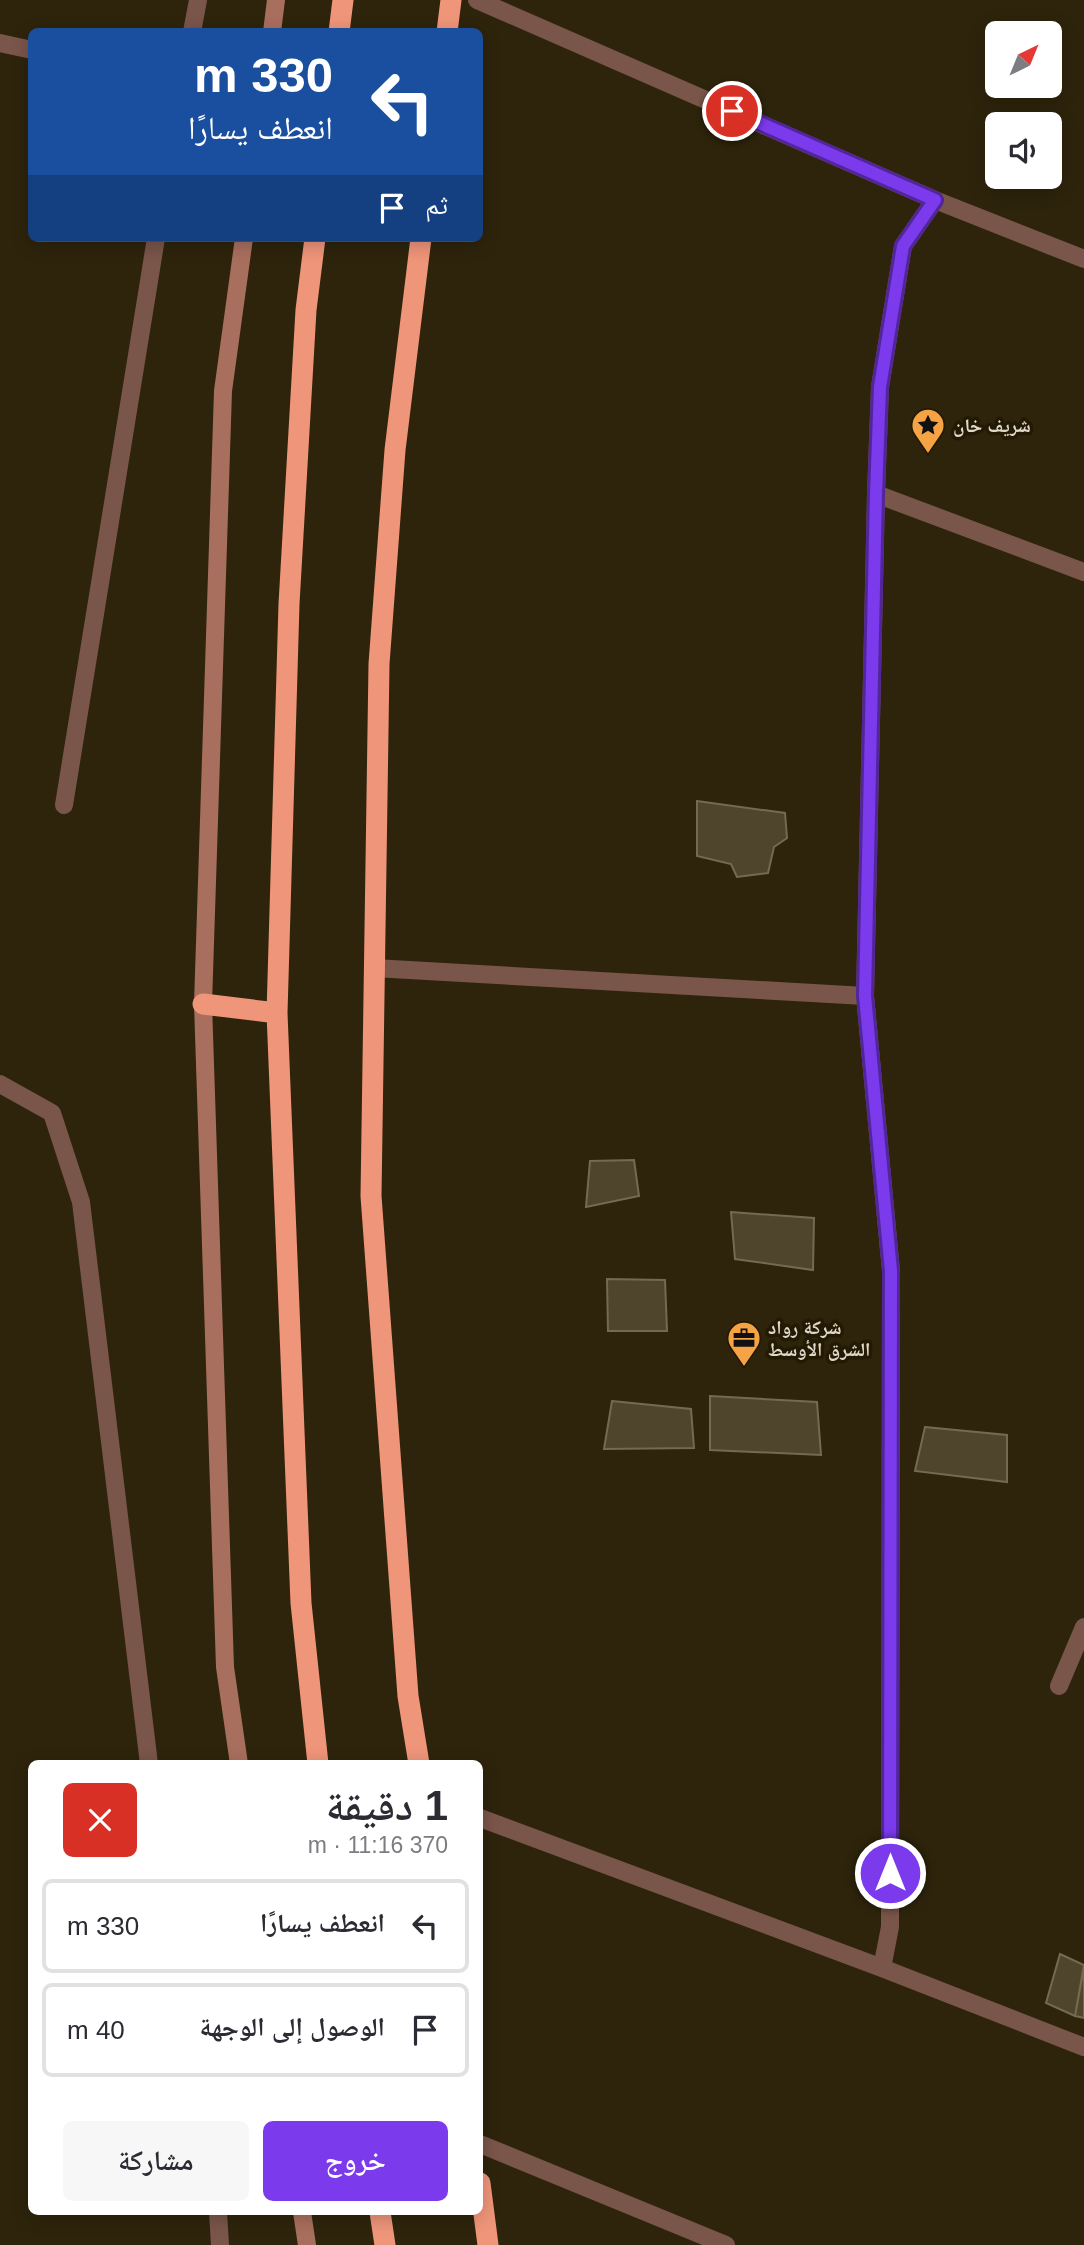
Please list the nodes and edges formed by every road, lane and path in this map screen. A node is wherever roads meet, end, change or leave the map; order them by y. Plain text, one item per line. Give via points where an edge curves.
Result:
1 (198, 0) edge
2 (276, 0) edge
3 (343, 0) edge
4 (451, 0) edge
5 (477, 0) edge
6 (193, 28) edge
7 (272, 28) edge
8 (340, 28) edge
9 (448, 28) edge
10 (0, 43) edge
11 (28, 49) edge
12 (935, 200) junction
13 (155, 242) edge
14 (243, 242) edge
15 (314, 242) edge
16 (421, 242) edge
17 (1084, 259) edge
18 (876, 494) junction
19 (1084, 572) edge
20 (64, 805) dead end
21 (374, 968) junction
22 (865, 996) junction
23 (203, 1004) junction
24 (276, 1013) junction
25 (0, 1084) edge
26 (1084, 1627) edge
27 (1059, 1686) dead end
28 (149, 1760) edge
29 (238, 1760) edge
30 (318, 1760) edge
31 (418, 1760) edge
32 (483, 1819) edge
33 (882, 1968) junction
34 (1084, 2046) edge
35 (483, 2145) edge
36 (483, 2206) edge
37 (218, 2215) edge
38 (302, 2215) edge
39 (380, 2215) edge
40 (220, 2245) edge
41 (307, 2245) edge
42 (385, 2245) edge
43 (488, 2245) edge
44 (726, 2245) edge

1 - 6 street
2 - 7 main road
3 - 8 highway
4 - 9 highway
5 - 12 street
10 - 11 street
12 - 17 street
12 - 18 street via 903,246 880,387
13 - 20 street
14 - 23 main road via 223,391
15 - 24 highway via 289,604
16 - 21 highway via 395,450 379,664
18 - 19 street
18 - 22 street
21 - 22 street
21 - 31 highway via 371,1196 407,1682
22 - 33 street via 891,1271 890,1927
23 - 24 highway
23 - 29 main road via 225,1667
24 - 30 highway via 301,1603
25 - 28 street via 52,1113 81,1202
26 - 27 street
32 - 33 street
33 - 34 street
35 - 44 street
36 - 43 highway
37 - 40 street
38 - 41 main road
39 - 42 highway

